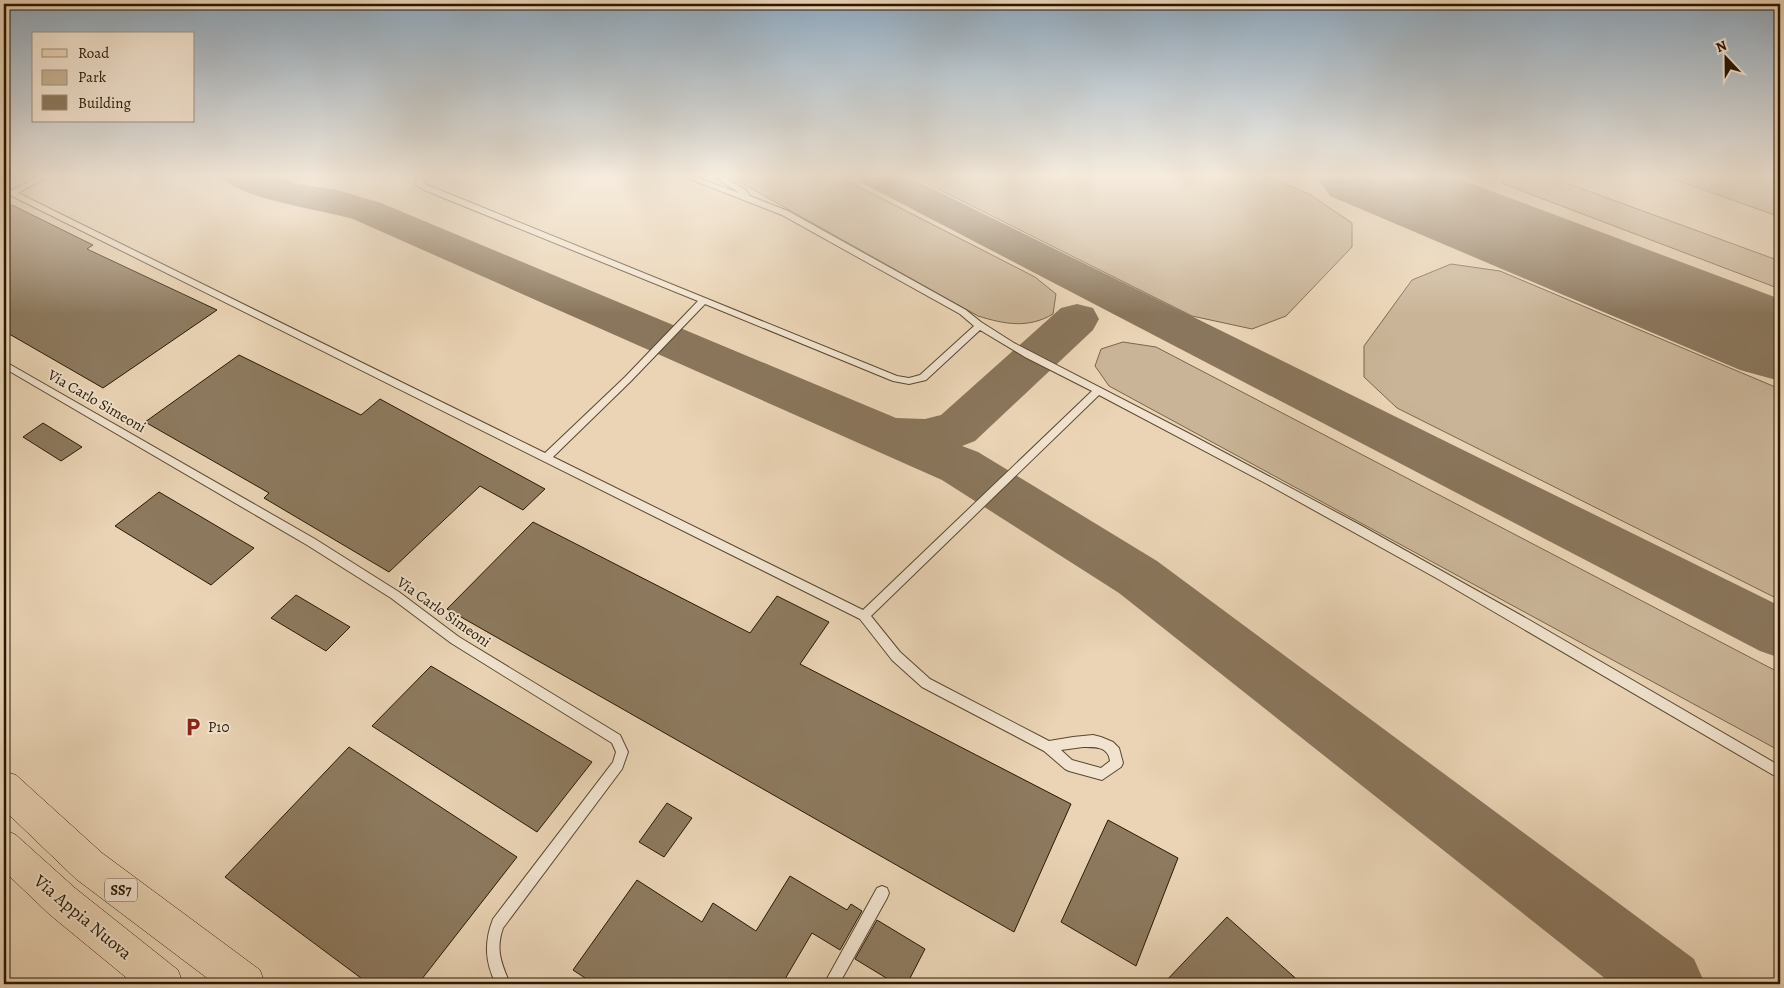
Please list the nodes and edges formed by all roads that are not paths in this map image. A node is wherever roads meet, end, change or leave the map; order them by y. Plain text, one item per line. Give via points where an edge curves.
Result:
1 (71, 222) edge
2 (510, 222) edge
3 (801, 222) edge
4 (702, 301) junction
5 (978, 326) junction
6 (4, 364) edge
7 (1098, 390) junction
8 (547, 457) junction
9 (864, 616) junction
10 (1048, 747) junction
11 (1780, 772) edge
12 (4, 787) edge
13 (4, 847) edge
14 (882, 893) dead end
15 (164, 984) edge
16 (246, 984) edge
17 (503, 984) edge
18 (830, 984) edge

1 - 8 lane
2 - 4 lane
3 - 5 lane via 963,312
4 - 5 lane via 896,379 909,381 923,378 932,371
4 - 8 lane
5 - 7 lane
6 - 17 lane, Via Carlo Simeoni via 311,542 395,595 455,640 616,739 622,752 618,765 498,924 493,940 493,957
7 - 9 lane
7 - 11 lane via 1240,464
8 - 9 lane
9 - 10 lane via 896,656 926,683
10 - 10 lane via 1069,765 1102,774 1117,763 1114,750 1105,743 1089,741
12 - 16 main road, SS7 via 89,866
13 - 15 main road, Via Appia Nuova via 62,901
14 - 18 lane

